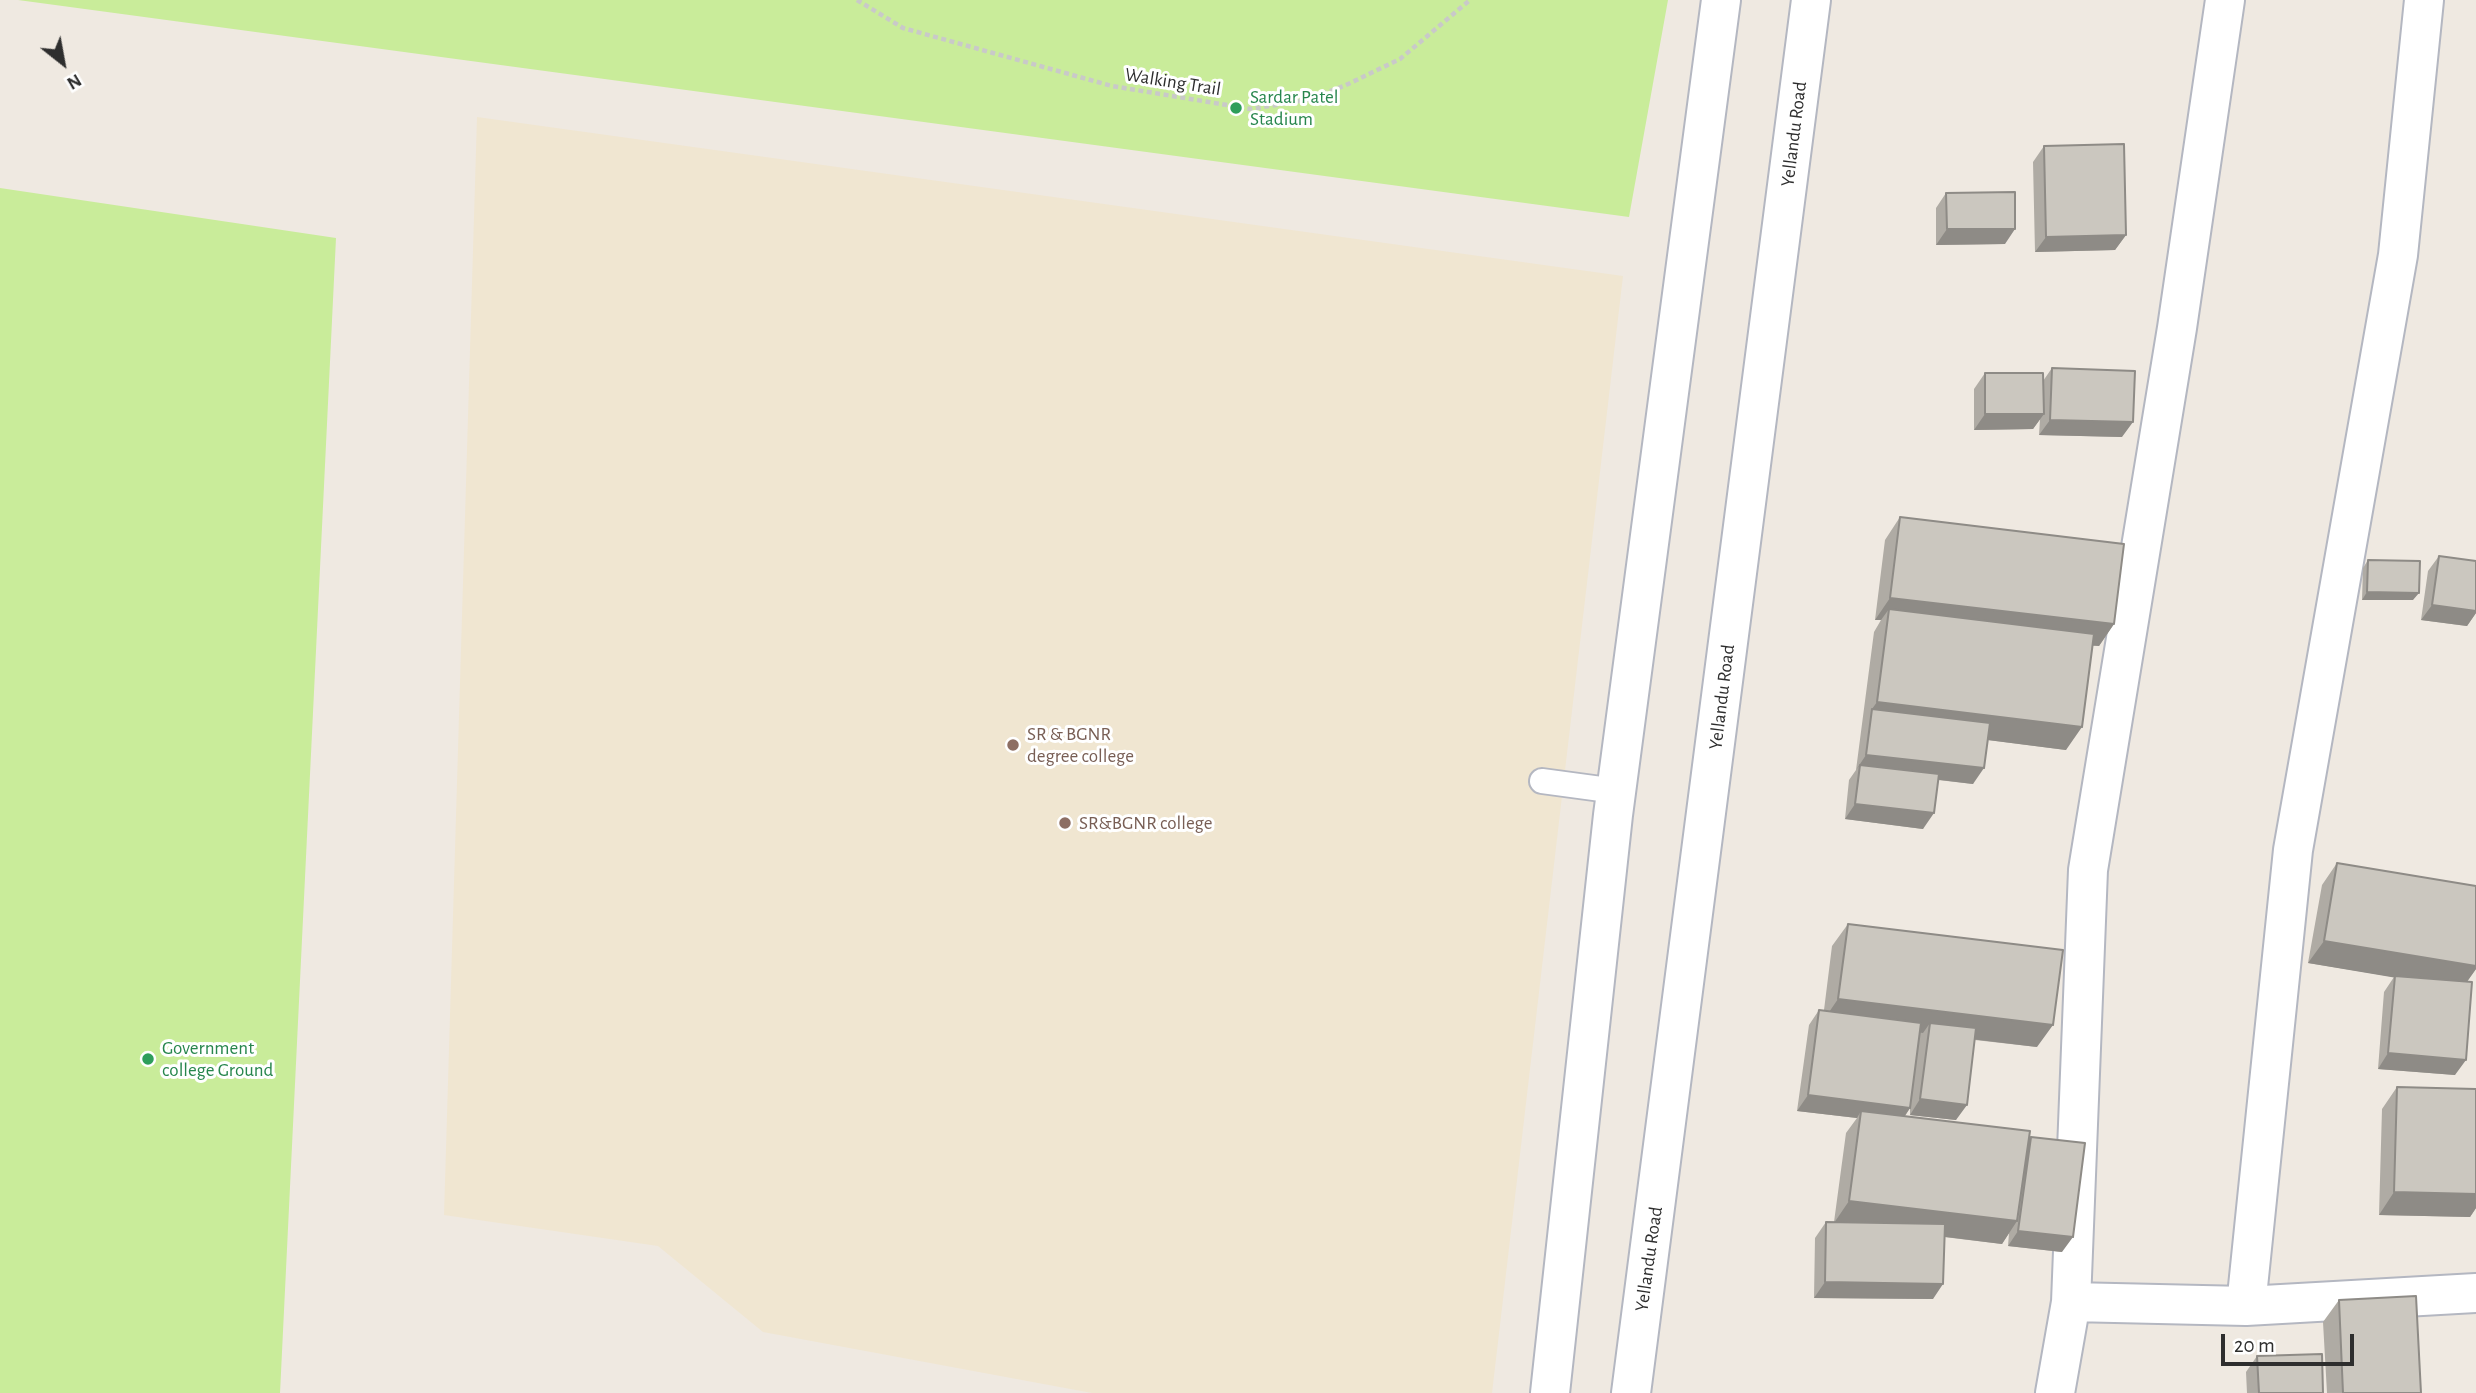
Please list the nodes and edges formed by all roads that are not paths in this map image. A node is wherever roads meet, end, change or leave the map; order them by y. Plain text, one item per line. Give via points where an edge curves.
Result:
1 (1721, 0) edge
2 (1811, 0) edge
3 (2225, 0) edge
4 (2424, 0) edge
5 (1542, 781) dead end
6 (1616, 791) junction
7 (2476, 1293) edge
8 (2071, 1302) junction
9 (2246, 1306) junction
10 (1550, 1393) edge
11 (1631, 1393) edge
12 (2055, 1393) edge

1 - 6 street
2 - 11 street, Yellandu Road
3 - 8 street via 2175,341 2088,870
4 - 9 street via 2398,255 2293,850
5 - 6 lane
6 - 10 street
7 - 9 street
8 - 9 street
8 - 12 street

